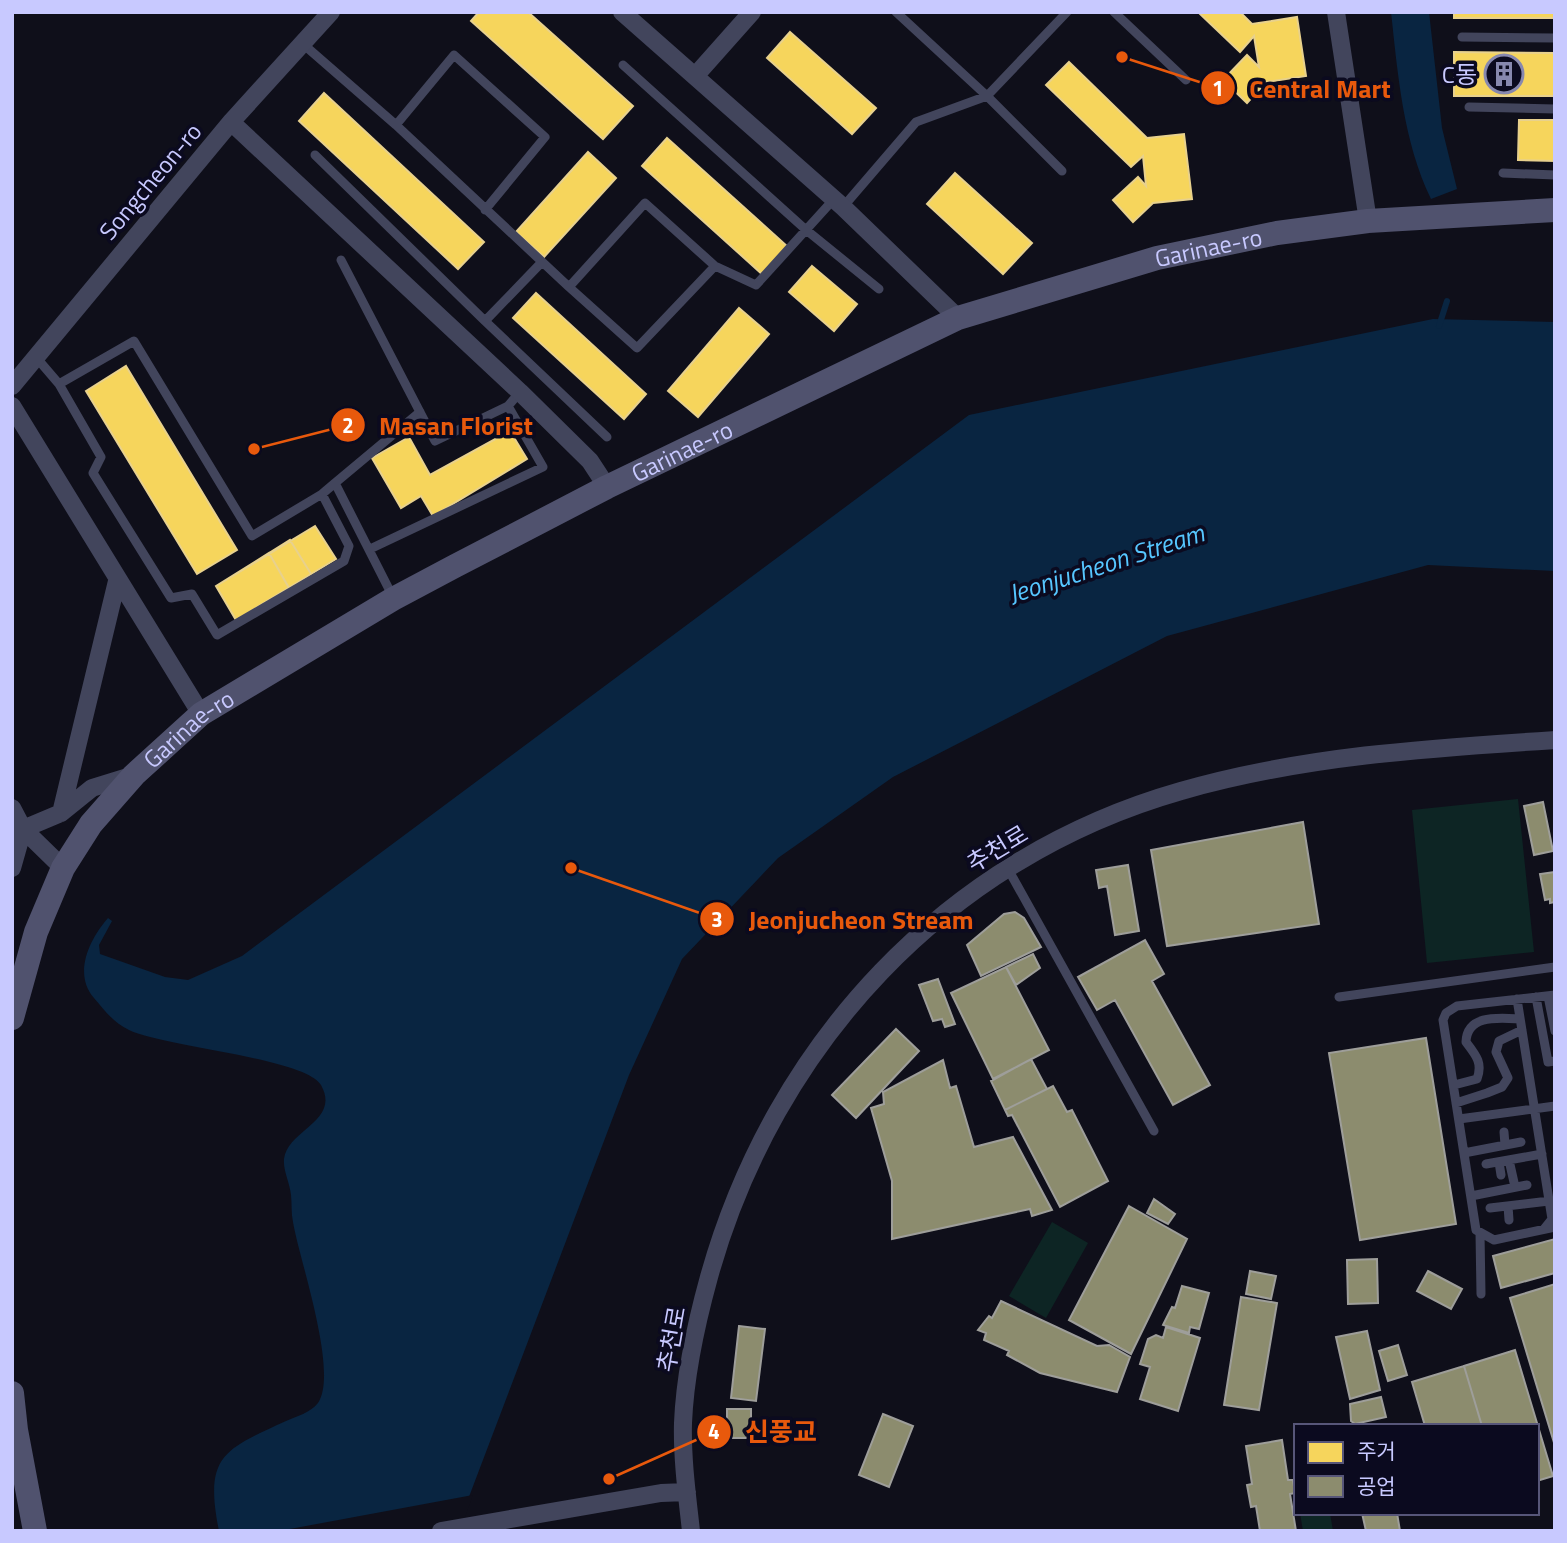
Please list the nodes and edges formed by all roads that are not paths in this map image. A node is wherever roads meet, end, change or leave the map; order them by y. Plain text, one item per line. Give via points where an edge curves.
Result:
1 (331, 12) edge
2 (622, 12) edge
3 (752, 12) edge
4 (896, 12) edge
5 (1067, 12) edge
6 (1114, 12) edge
7 (1336, 12) edge
8 (1462, 37) dead end
9 (1555, 38) edge
10 (303, 44) junction
11 (623, 65) dead end
12 (696, 75) junction
13 (1186, 80) dead end
14 (987, 96) junction
15 (1469, 107) dead end
16 (1555, 109) edge
17 (231, 122) junction
18 (396, 125) junction
19 (315, 155) dead end
20 (1062, 172) dead end
21 (1503, 173) dead end
22 (1555, 175) edge
23 (838, 203) junction
24 (485, 210) junction
25 (1555, 210) edge
26 (1368, 221) junction
27 (805, 229) junction
28 (341, 260) dead end
29 (541, 263) junction
30 (715, 266) junction
31 (569, 287) junction
32 (879, 289) dead end
33 (958, 318) junction
34 (485, 321) junction
35 (35, 356) junction
36 (59, 384) junction
37 (12, 386) edge
38 (514, 399) junction
39 (12, 406) edge
40 (421, 412) junction
41 (607, 437) dead end
42 (335, 483) junction
43 (607, 487) junction
44 (322, 494) junction
45 (370, 549) junction
46 (117, 581) junction
47 (393, 599) junction
48 (201, 713) junction
49 (1555, 740) edge
50 (134, 775) junction
51 (12, 808) edge
52 (61, 813) junction
53 (23, 829) junction
54 (12, 867) edge
55 (1008, 867) junction
56 (64, 869) junction
57 (1555, 967) edge
58 (1551, 995) edge
59 (1339, 997) dead end
60 (1536, 997) junction
61 (1517, 999) junction
62 (12, 1018) edge
63 (1520, 1019) junction
64 (1522, 1030) junction
65 (1555, 1031) edge
66 (1555, 1061) edge
67 (1454, 1085) junction
68 (1456, 1103) junction
69 (1555, 1106) edge
70 (1535, 1109) junction
71 (1459, 1119) junction
72 (1154, 1130) dead end
73 (1504, 1132) dead end
74 (1521, 1142) dead end
75 (1506, 1145) junction
76 (1464, 1153) junction
77 (1542, 1154) junction
78 (1510, 1160) junction
79 (1499, 1162) junction
80 (1486, 1164) dead end
81 (1501, 1175) dead end
82 (1527, 1185) dead end
83 (1515, 1187) junction
84 (1471, 1196) junction
85 (1549, 1200) junction
86 (1508, 1206) junction
87 (1490, 1208) dead end
88 (1509, 1220) dead end
89 (1555, 1227) edge
90 (1544, 1230) junction
91 (1480, 1233) junction
92 (1481, 1294) dead end
93 (12, 1393) edge
94 (687, 1492) junction
95 (35, 1531) edge
96 (441, 1531) edge
97 (691, 1531) edge

1 - 10 street, Songcheon-ro
2 - 12 street
3 - 12 street
4 - 14 lane
5 - 14 lane
6 - 13 lane
7 - 26 street
8 - 9 lane
10 - 17 street, Songcheon-ro
10 - 18 lane
11 - 27 lane
12 - 23 street
14 - 20 lane
14 - 23 lane via 916,122
15 - 16 lane
17 - 35 street, Songcheon-ro
17 - 38 street
18 - 24 lane
18 - 24 lane via 454,55 545,137
19 - 34 lane
21 - 22 lane
23 - 27 lane
23 - 33 street
24 - 29 lane
25 - 26 street, Garinae-ro
26 - 33 street, Garinae-ro via 1278,233 1157,258
27 - 30 lane via 755,285
27 - 32 lane
28 - 40 lane
29 - 31 lane
29 - 34 lane
30 - 31 lane via 637,348
30 - 31 lane via 645,204
33 - 43 street, Garinae-ro
34 - 41 lane
35 - 36 lane
35 - 37 street, Songcheon-ro
36 - 44 lane via 134,341 252,536
36 - 44 lane via 101,457 93,473 171,598 192,594 217,635 344,561 349,545
38 - 40 lane via 435,442
38 - 43 street via 590,461
38 - 45 lane via 544,467
39 - 46 street
40 - 42 lane
42 - 44 lane
42 - 45 lane
43 - 47 street, Garinae-ro
45 - 47 lane
46 - 48 street
46 - 52 street
47 - 48 street, Garinae-ro
48 - 50 street, Garinae-ro
49 - 55 street, 추천로 via 1352,758 1179,791 1087,825
50 - 52 street via 92,788
50 - 56 street, Garinae-ro via 91,824
51 - 53 street
52 - 53 street
53 - 54 street
53 - 56 street
55 - 72 lane
55 - 94 street, 추천로 via 929,926 880,972 814,1050 755,1151 725,1221 690,1359 683,1424
56 - 62 street, Garinae-ro via 36,932
57 - 59 lane
58 - 60 lane
58 - 65 lane
60 - 61 lane
60 - 66 lane via 1548,1062
61 - 63 lane
61 - 67 lane via 1457,1006 1446,1013 1443,1020
63 - 64 lane
63 - 67 lane via 1490,1018 1466,1031 1466,1042 1481,1070 1477,1079
64 - 68 lane via 1499,1041 1496,1052 1508,1079 1502,1087
64 - 70 lane
67 - 68 lane
68 - 71 lane
69 - 70 lane
70 - 71 lane
70 - 77 lane
71 - 76 lane
73 - 75 lane
74 - 75 lane
75 - 76 lane
76 - 84 lane
77 - 78 lane
77 - 85 lane
78 - 79 lane
78 - 83 lane
79 - 80 lane
79 - 81 lane
82 - 83 lane
83 - 84 lane
84 - 91 lane
85 - 86 lane
85 - 90 lane via 1552,1219
86 - 87 lane
86 - 88 lane
89 - 90 lane
90 - 91 lane via 1494,1240
91 - 92 lane
93 - 95 street
94 - 96 street
94 - 97 street, 추천로

